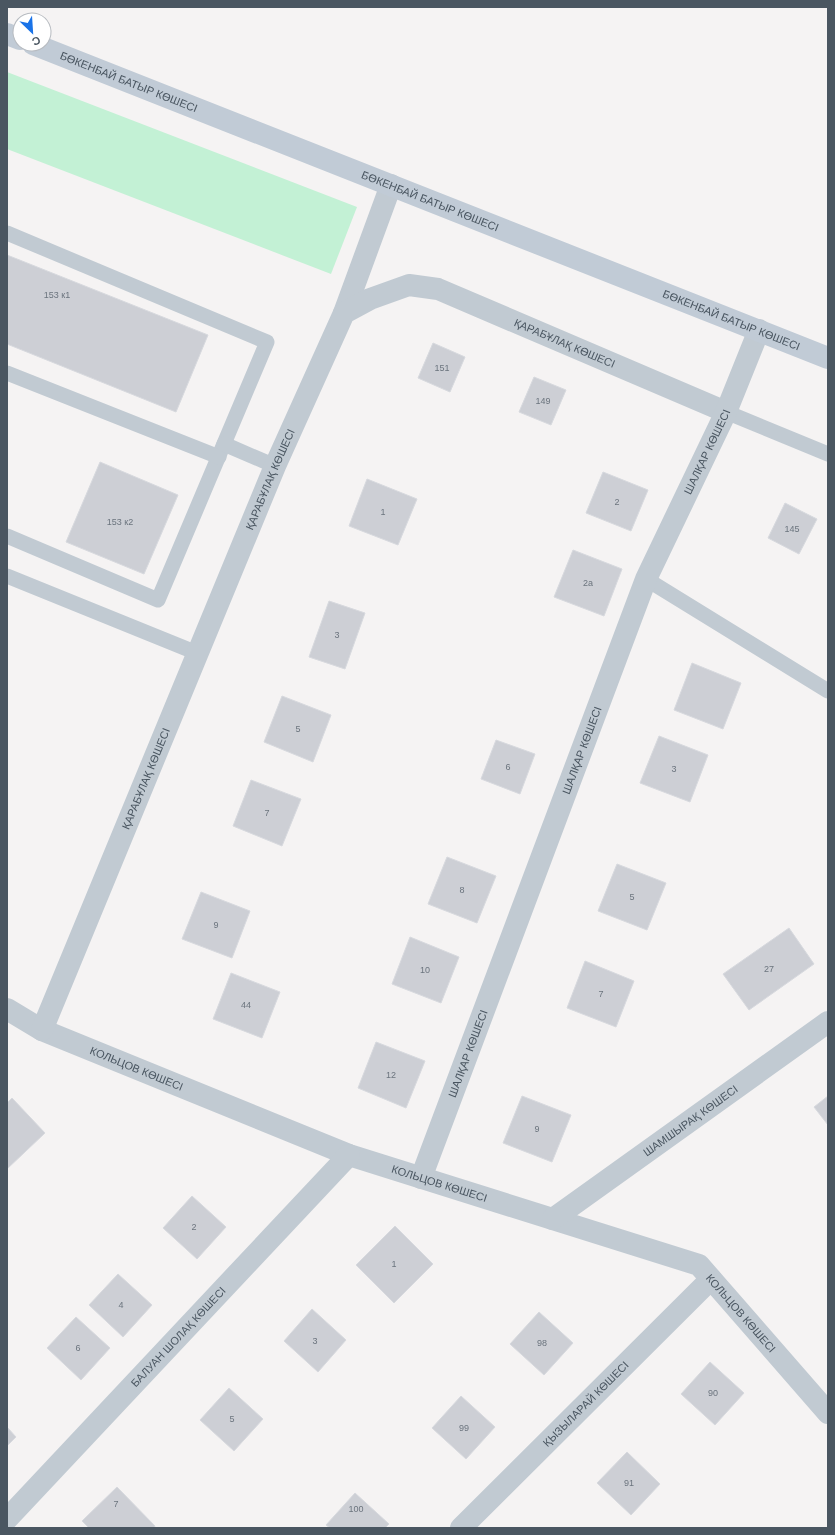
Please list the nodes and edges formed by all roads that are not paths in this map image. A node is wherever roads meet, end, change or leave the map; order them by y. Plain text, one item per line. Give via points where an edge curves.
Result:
1 (52, 51) edge
2 (391, 185) junction
3 (7, 233) edge
4 (344, 313) junction
5 (759, 330) junction
6 (828, 358) edge
7 (7, 373) edge
8 (726, 412) junction
9 (221, 450) junction
10 (828, 454) edge
11 (275, 466) junction
12 (7, 536) edge
13 (7, 576) edge
14 (646, 580) junction
15 (197, 653) junction
16 (828, 691) edge
17 (7, 1008) edge
18 (828, 1022) edge
19 (42, 1030) junction
20 (349, 1155) junction
21 (421, 1178) junction
22 (553, 1219) junction
23 (711, 1279) junction
24 (828, 1412) edge
25 (7, 1519) edge
26 (461, 1528) edge

1 - 2 main road, БӨКЕНБАЙ БАТЫР КӨШЕСІ
2 - 4 street
2 - 5 main road, БӨКЕНБАЙ БАТЫР КӨШЕСІ
3 - 9 lane via 267,342
4 - 8 street, ҚАРАБҰЛАҚ КӨШЕСІ via 370,299 409,285 438,289
4 - 11 street, ҚАРАБҰЛАҚ КӨШЕСІ
5 - 6 main road, БӨКЕНБАЙ БАТЫР КӨШЕСІ
5 - 8 street, ШАЛҚАР КӨШЕСІ
7 - 9 lane
8 - 10 lane
8 - 14 street, ШАЛҚАР КӨШЕСІ
9 - 11 lane
9 - 12 lane via 158,600
11 - 15 street, ҚАРАБҰЛАҚ КӨШЕСІ
13 - 15 lane
14 - 16 lane
14 - 21 street, ШАЛҚАР КӨШЕСІ
15 - 19 street, ҚАРАБҰЛАҚ КӨШЕСІ
17 - 19 street, КОЛЬЦОВ КӨШЕСІ
18 - 22 street, ШАМШЫРАҚ КӨШЕСІ
19 - 20 street, КОЛЬЦОВ КӨШЕСІ
20 - 21 street, КОЛЬЦОВ КӨШЕСІ
20 - 25 street, БАЛУАН ШОЛАҚ КӨШЕСІ
21 - 22 street, КОЛЬЦОВ КӨШЕСІ
22 - 23 street, КОЛЬЦОВ КӨШЕСІ via 699,1265
23 - 24 street, КОЛЬЦОВ КӨШЕСІ
23 - 26 street, ҚЫЗЫЛАРАЙ КӨШЕСІ

